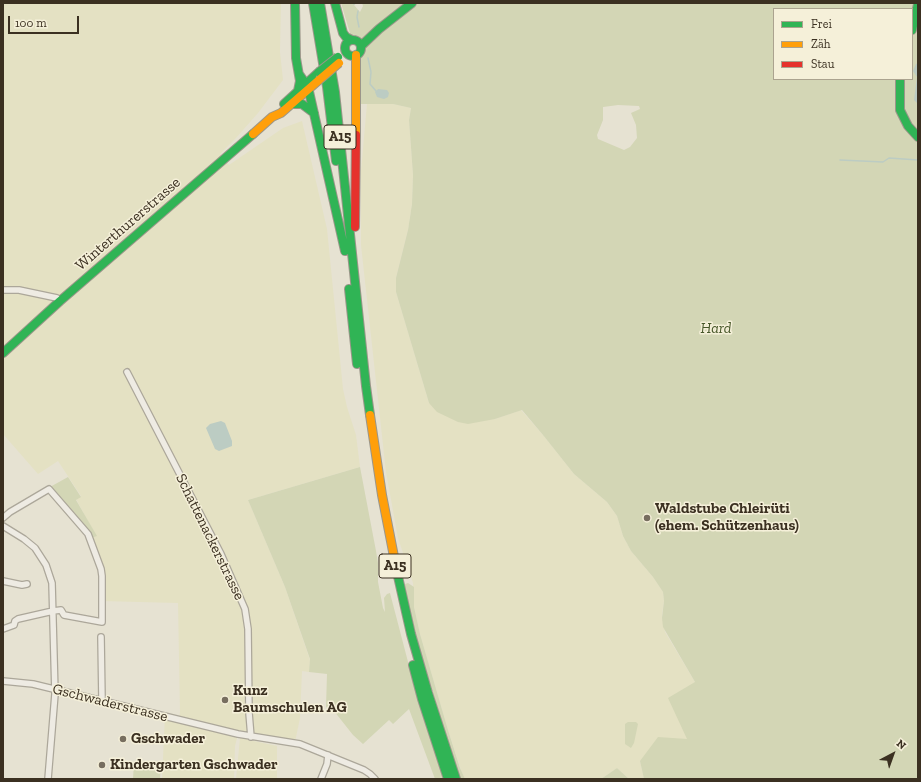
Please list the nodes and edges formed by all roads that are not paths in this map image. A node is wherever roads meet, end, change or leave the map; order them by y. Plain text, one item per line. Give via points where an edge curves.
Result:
1 (295, 3) edge
2 (313, 3) edge
3 (320, 3) edge
4 (335, 3) edge
5 (412, 3) edge
6 (918, 4) edge
7 (913, 26) edge
8 (356, 42) junction
9 (350, 54) junction
10 (299, 74) junction
11 (900, 80) edge
12 (307, 87) junction
13 (298, 91) junction
14 (292, 104) junction
15 (314, 113) junction
16 (272, 118) junction
17 (918, 137) edge
18 (345, 251) junction
19 (354, 272) junction
20 (3, 290) edge
21 (60, 301) junction
22 (3, 353) edge
23 (128, 372) dead end
24 (3, 518) edge
25 (3, 526) edge
26 (3, 581) edge
27 (27, 584) dead end
28 (53, 610) junction
29 (3, 629) edge
30 (101, 637) dead end
31 (3, 681) edge
32 (54, 690) junction
33 (102, 701) junction
34 (251, 737) junction
35 (328, 755) junction
36 (48, 779) edge
37 (321, 779) edge
38 (375, 779) edge
39 (448, 779) edge
40 (456, 779) edge

1 - 10 main road via 296,58
2 - 18 main road, A15 via 327,87
3 - 19 main road, A15 via 335,92
4 - 8 main road via 346,37
5 - 8 main road, Winterthurerstrasse via 375,34
6 - 7 main road
8 - 9 main road, Winterthurerstrasse via 346,44
8 - 9 main road, Winterthurerstrasse via 360,52
9 - 12 main road, Winterthurerstrasse, bridge via 338,60
9 - 19 main road
10 - 12 main road
10 - 13 main road
11 - 17 main road via 900,110 908,126
12 - 13 main road, Winterthurerstrasse
12 - 14 main road, Winterthurerstrasse
12 - 15 main road
13 - 16 main road, Winterthurerstrasse
14 - 15 main road via 304,104
14 - 16 main road, Winterthurerstrasse
15 - 18 main road
16 - 21 main road, Winterthurerstrasse
18 - 39 main road, A15 via 364,427 381,531 422,699
19 - 40 main road, A15 via 370,422 387,527 419,662
20 - 21 street via 19,290 57,298
21 - 22 main road, Winterthurerstrasse
23 - 34 street, Schattenackerstrasse via 221,554 245,609 248,629 248,713
24 - 28 street via 49,489 88,534 101,569 102,622 64,615 61,610
25 - 28 street via 29,543 42,557 52,583
26 - 27 street
28 - 29 street via 18,619 14,625
28 - 32 street
30 - 33 street
31 - 32 street, Gschwaderstrasse via 22,682
32 - 33 street, Gschwaderstrasse
32 - 36 street
33 - 34 street, Gschwaderstrasse
34 - 35 street, Gschwaderstrasse via 295,742
35 - 37 street
35 - 38 street, Gschwaderstrasse via 364,770

